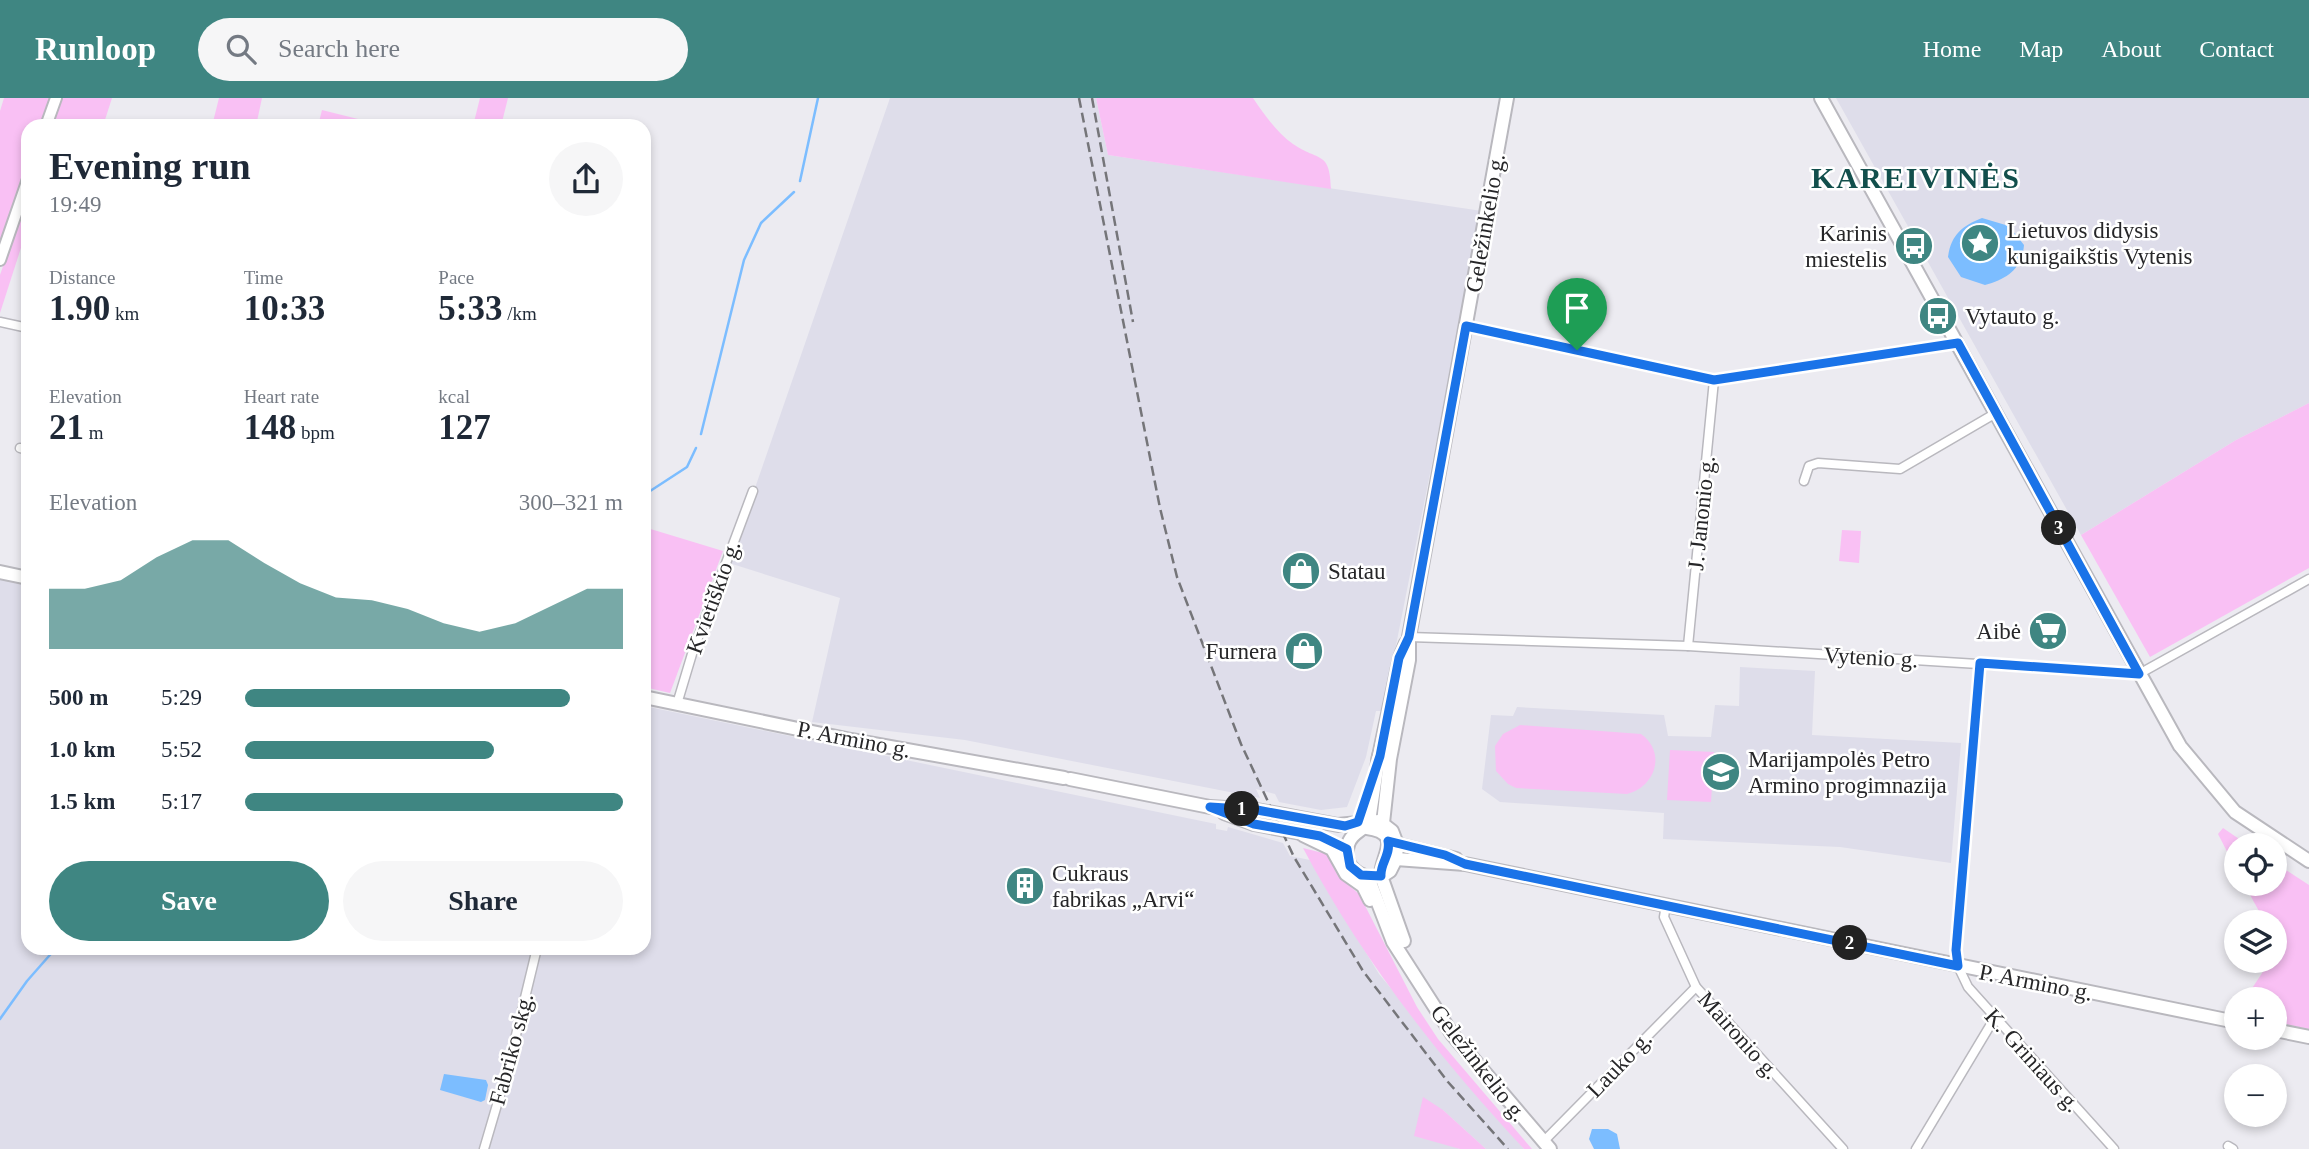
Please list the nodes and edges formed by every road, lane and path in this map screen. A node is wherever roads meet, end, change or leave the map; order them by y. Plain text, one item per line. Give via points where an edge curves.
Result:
1 (56, 98) edge
2 (1507, 98) edge
3 (1821, 98) edge
4 (48, 119) edge
5 (21, 199) edge
6 (0, 260) edge
7 (0, 322) edge
8 (21, 326) edge
9 (1466, 326) junction
10 (1958, 343) junction
11 (1714, 380) junction
12 (1996, 413) junction
13 (1804, 481) dead end
14 (753, 491) dead end
15 (0, 572) edge
16 (21, 576) edge
17 (2309, 579) edge
18 (1409, 637) junction
19 (1688, 646) junction
20 (1980, 663) junction
21 (2139, 674) junction
22 (651, 698) edge
23 (677, 704) junction
24 (1210, 807) junction
25 (1306, 820) junction
26 (1383, 823) junction
27 (1364, 824) junction
28 (1303, 835) junction
29 (1352, 836) junction
30 (1392, 843) junction
31 (1347, 849) junction
32 (2309, 861) edge
33 (1465, 864) junction
34 (1384, 871) junction
35 (1666, 905) junction
36 (1399, 942) junction
37 (535, 955) edge
38 (1958, 966) junction
39 (1696, 987) junction
40 (1994, 1019) junction
41 (2224, 1020) edge
42 (2287, 1032) edge
43 (2309, 1037) edge
44 (1546, 1146) edge
45 (484, 1149) edge
46 (1843, 1149) edge
47 (1916, 1149) edge
48 (2114, 1149) edge

1 - 4 street
2 - 9 main road, Geležinkelio g.
3 - 10 main road
5 - 6 street
7 - 8 street
9 - 11 street
9 - 18 main road, Geležinkelio g.
10 - 11 street
10 - 12 main road
11 - 19 street, J. Janonio g.
12 - 13 street via 1900,469 1818,463 1809,466
12 - 21 main road
14 - 23 street, Kvietiškio g.
15 - 16 main road
17 - 21 street
18 - 19 street, Vytenio g.
18 - 26 main road, Geležinkelio g.
18 - 27 main road, Geležinkelio g. via 1399,658
19 - 20 street, Vytenio g.
20 - 21 street, Vytenio g.
20 - 38 street
21 - 32 main road via 2180,746 2211,787 2256,828
22 - 23 main road, P. Armino g.
23 - 24 main road, P. Armino g.
24 - 25 main road, P. Armino g.
24 - 28 main road, P. Armino g. via 1254,824
25 - 27 main road, P. Armino g.
25 - 29 main road, P. Armino g.
26 - 27 main road, P. Armino g.
26 - 30 main road via 1392,831
27 - 29 main road
27 - 30 main road, P. Armino g.
28 - 31 main road, P. Armino g. via 1328,839
28 - 36 main road via 1335,852 1346,874 1367,892 1381,926
29 - 31 main road
30 - 33 main road, P. Armino g.
30 - 34 main road
30 - 34 main road via 1380,867
31 - 34 main road via 1350,866
33 - 34 main road, P. Armino g.
33 - 35 main road, P. Armino g.
34 - 36 main road, Geležinkelio g.
34 - 36 main road, Geležinkelio g.
35 - 38 main road, P. Armino g.
35 - 39 street, Maironio g. via 1664,917
36 - 44 main road, Geležinkelio g. via 1452,1034
37 - 45 street, Fabriko skg.
38 - 40 street, K. Griniaus g. via 1968,987
38 - 41 main road, P. Armino g.
39 - 44 street, Lauko g.
39 - 46 street, Maironio g.
40 - 47 street
40 - 48 street, K. Griniaus g.
42 - 43 main road

